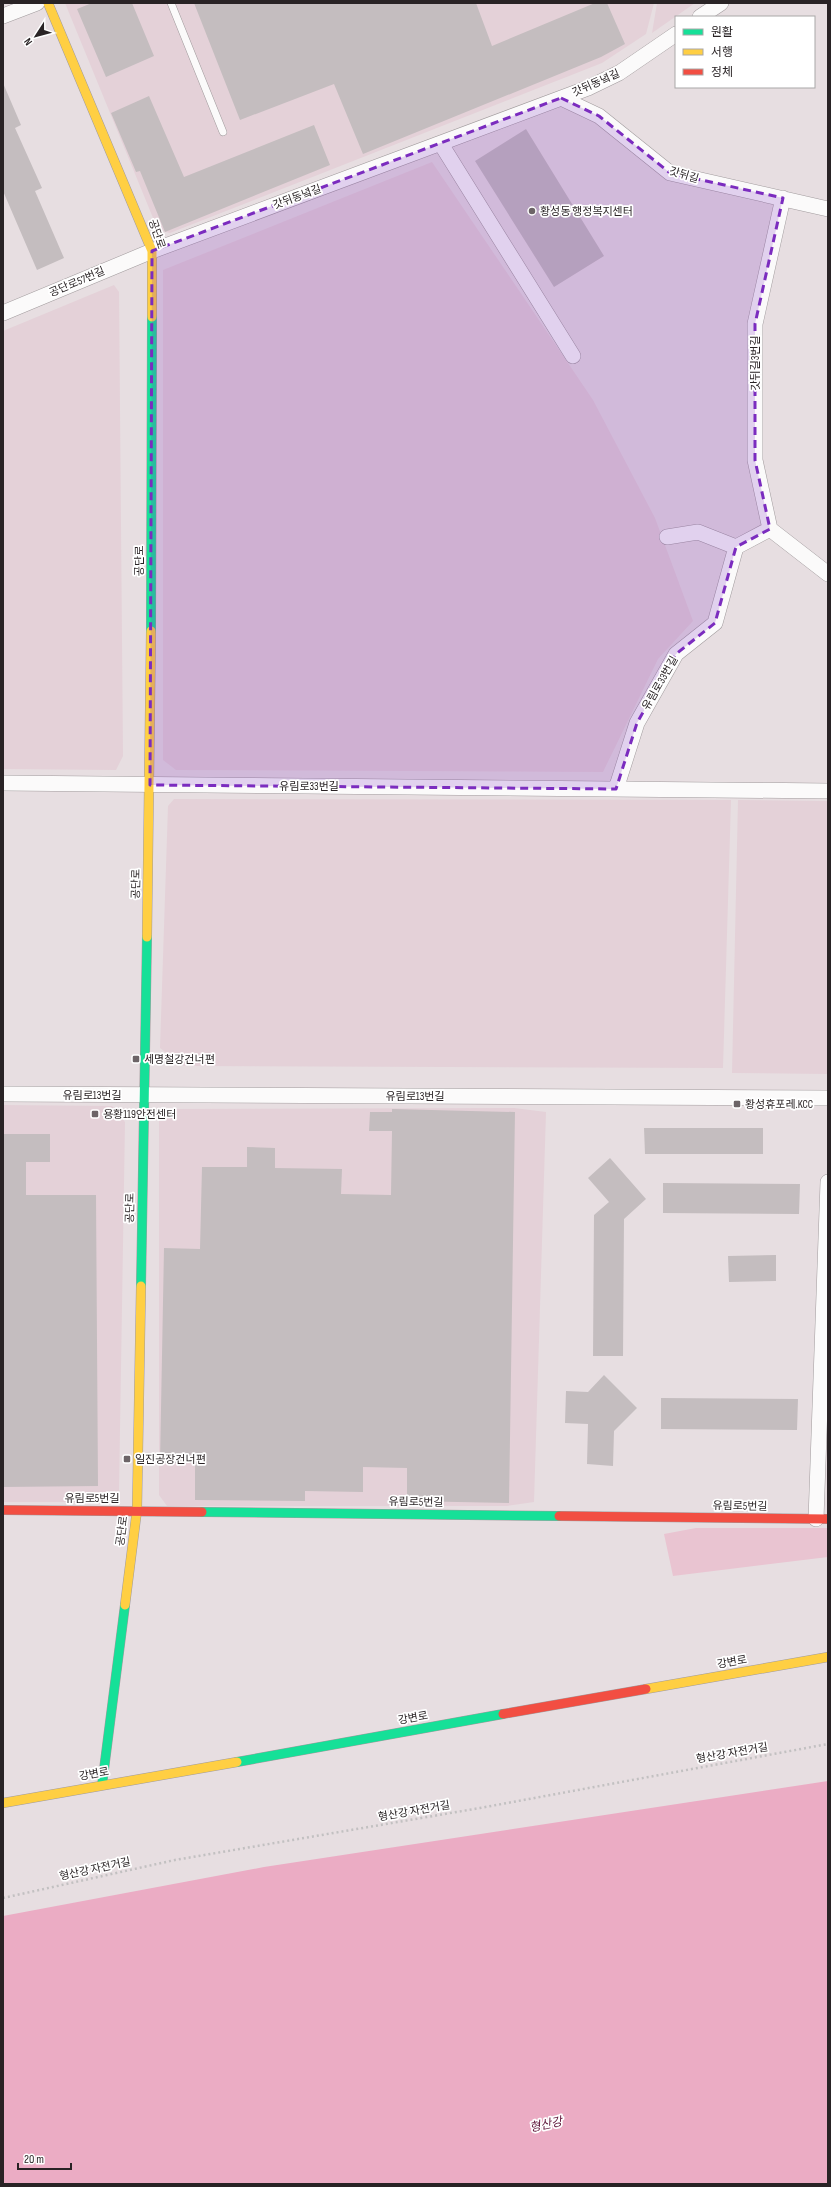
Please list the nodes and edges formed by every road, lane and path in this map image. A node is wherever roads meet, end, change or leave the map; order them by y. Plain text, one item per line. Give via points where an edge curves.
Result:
1 (37, 3) edge
2 (48, 3) edge
3 (170, 3) edge
4 (721, 3) edge
5 (3, 16) edge
6 (702, 16) edge
7 (675, 35) edge
8 (561, 98) junction
9 (223, 132) dead end
10 (441, 144) junction
11 (783, 198) junction
12 (828, 209) edge
13 (152, 251) junction
14 (3, 313) edge
15 (574, 356) dead end
16 (770, 529) junction
17 (667, 537) dead end
18 (736, 547) junction
19 (828, 574) edge
20 (3, 783) edge
21 (150, 785) junction
22 (616, 789) junction
23 (828, 791) edge
24 (3, 1094) edge
25 (144, 1095) junction
26 (828, 1098) edge
27 (828, 1182) edge
28 (3, 1510) edge
29 (137, 1510) junction
30 (822, 1519) edge
31 (828, 1657) edge
32 (828, 1744) edge
33 (102, 1785) junction
34 (3, 1803) edge
35 (3, 1898) edge

1 - 5 street
2 - 13 street, 공단로
3 - 9 lane
4 - 6 street
7 - 8 street, 갓뒤동녘길 via 619,73
8 - 10 street, 갓뒤동녘길
8 - 11 street, 갓뒤길 via 599,116 670,173
10 - 13 street, 갓뒤동녘길
10 - 15 street
11 - 12 street, 갓뒤길
11 - 16 street, 갓뒤길3번길 via 755,324 755,460
13 - 14 street, 공단로57번길
13 - 21 street, 공단로
16 - 18 street
16 - 19 street
17 - 18 street via 698,532
18 - 22 street, 유림로33번길 via 715,623 676,654 637,723
20 - 21 street, 유림로33번길
21 - 22 street, 유림로33번길
21 - 25 street, 공단로
22 - 23 street, 유림로33번길
24 - 25 street, 유림로13번길
25 - 26 street, 유림로13번길
25 - 29 street, 공단로
27 - 30 street
28 - 29 street, 유림로5번길
29 - 30 street, 유림로5번길
29 - 33 street, 공단로
31 - 33 street, 강변로
32 - 35 path, 형산강 자전거길 via 480,1808 175,1860
33 - 34 street, 강변로

